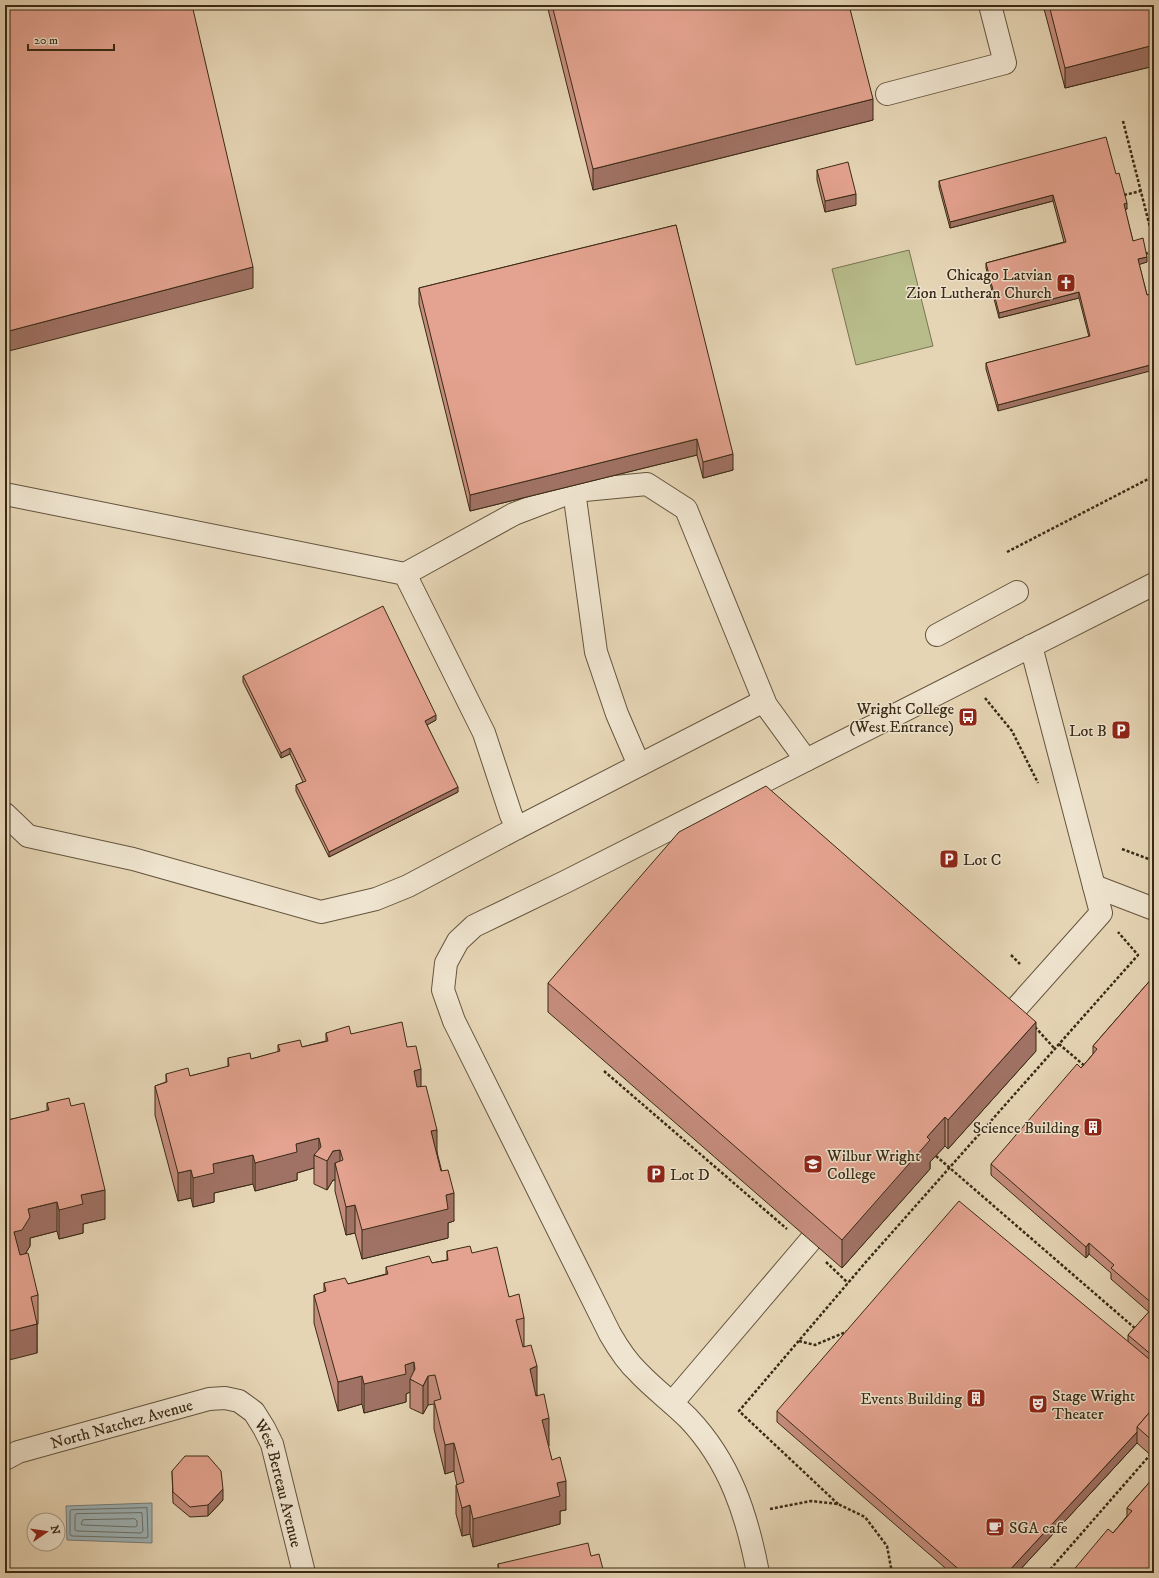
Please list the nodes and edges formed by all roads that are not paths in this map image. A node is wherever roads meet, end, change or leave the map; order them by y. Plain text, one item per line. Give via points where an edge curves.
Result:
1 (990, 5) edge
2 (887, 94) dead end
3 (574, 491) junction
4 (5, 494) edge
5 (405, 574) junction
6 (1154, 584) edge
7 (1017, 592) dead end
8 (937, 635) dead end
9 (1031, 646) junction
10 (764, 701) junction
11 (806, 760) junction
12 (639, 765) junction
13 (5, 814) edge
14 (517, 828) junction
15 (1094, 886) junction
16 (1154, 909) edge
17 (1003, 1022) edge
18 (815, 1249) edge
19 (239, 1401) joint
20 (672, 1402) junction
21 (5, 1459) edge
22 (304, 1573) edge
23 (758, 1573) edge

1 - 2 street via 1004,63
3 - 5 street via 514,514
3 - 10 street via 647,484 686,509
3 - 12 street via 596,652 617,714
4 - 5 street
5 - 14 street via 484,733
6 - 9 street
7 - 8 street
9 - 11 street
9 - 15 street
10 - 11 street
10 - 12 street
11 - 20 street via 474,926 458,941 446,963 443,990 454,1021 610,1334 638,1372
12 - 14 street
13 - 14 street via 28,836 133,859 321,912 376,900 408,886
15 - 16 street
15 - 17 street via 1101,913
18 - 20 street
19 - 21 street, North Natchez Avenue via 225,1398 209,1399 18,1452
19 - 22 street, West Berteau Avenue via 254,1412 272,1444
20 - 23 street via 708,1444 737,1493 746,1519

